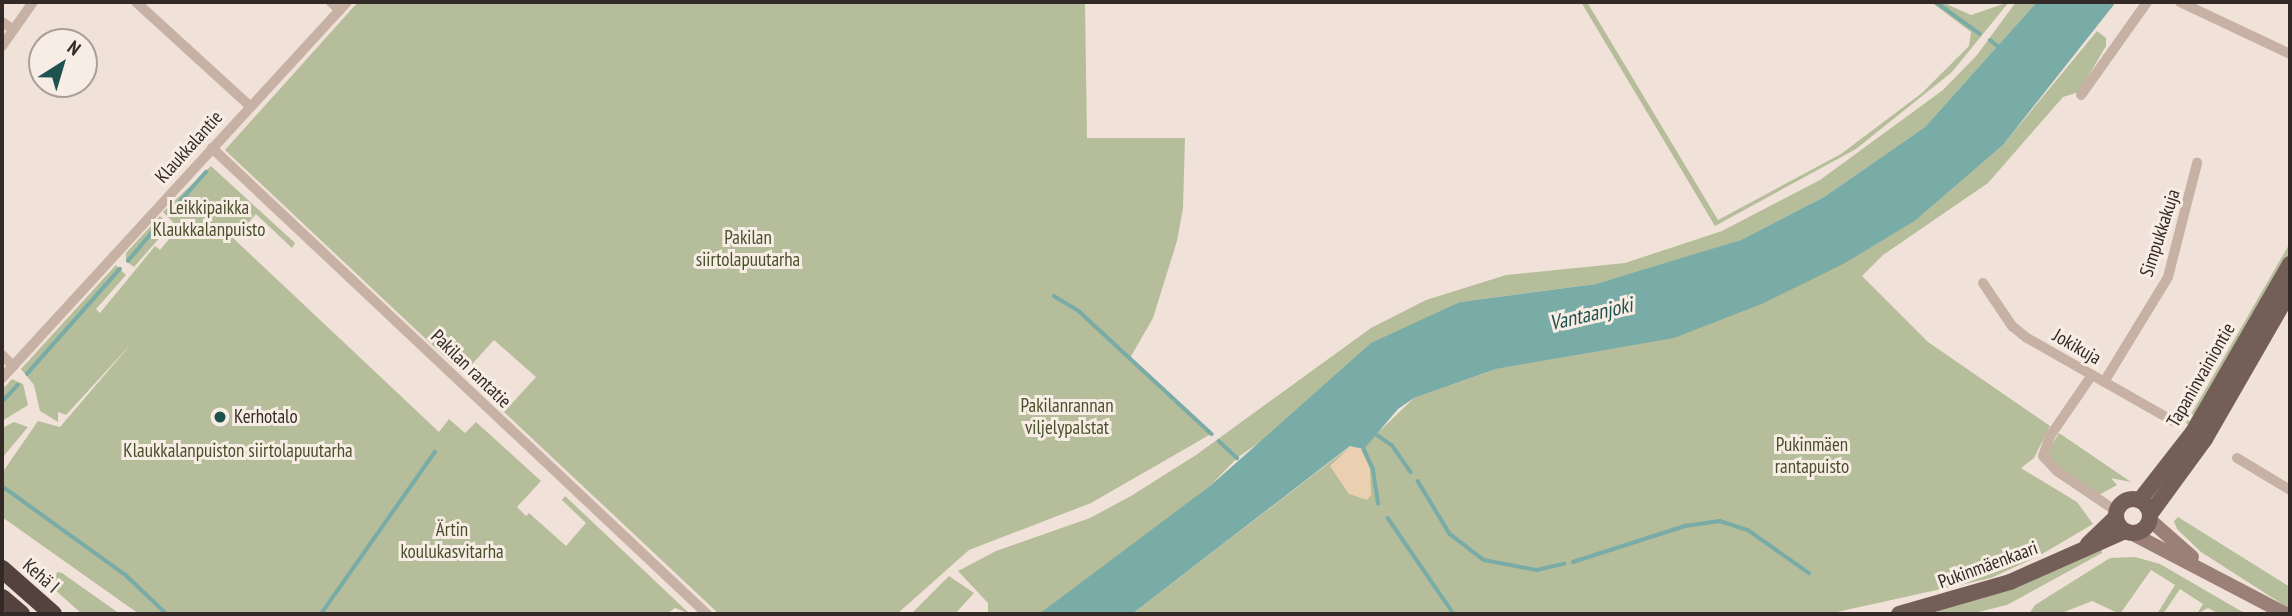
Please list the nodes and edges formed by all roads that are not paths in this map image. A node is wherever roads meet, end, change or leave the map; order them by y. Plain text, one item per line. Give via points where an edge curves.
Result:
1 (33, 2) edge
2 (136, 2) edge
3 (331, 2) edge
4 (347, 2) edge
5 (2147, 2) edge
6 (2180, 2) edge
7 (340, 10) junction
8 (2, 22) edge
9 (14, 30) junction
10 (2, 46) edge
11 (2290, 54) edge
12 (2081, 95) dead end
13 (250, 106) junction
14 (212, 148) junction
15 (2197, 163) dead end
16 (2290, 264) edge
17 (1983, 283) dead end
18 (2290, 291) edge
19 (2, 355) edge
20 (13, 366) junction
21 (2092, 375) junction
22 (2, 378) edge
23 (2104, 382) junction
24 (2173, 421) dead end
25 (2237, 458) dead end
26 (2290, 490) edge
27 (2140, 500) junction
28 (2116, 514) junction
29 (2150, 517) junction
30 (2129, 532) junction
31 (2088, 544) junction
32 (2, 569) edge
33 (2207, 569) junction
34 (2, 597) edge
35 (21, 614) edge
36 (53, 614) edge
37 (707, 614) edge
38 (1899, 614) edge
39 (2286, 614) edge

1 - 9 street
2 - 13 street
3 - 7 street
4 - 7 street, Klaukkalantie
5 - 12 street
6 - 11 street
7 - 13 street, Klaukkalantie
8 - 9 street
9 - 10 street
13 - 14 street, Klaukkalantie
14 - 20 street, Klaukkalantie
14 - 37 street, Pakilan rantatie
15 - 23 street, Simpukkakuja via 2168,277
16 - 27 main road, Tapaninvainiontie via 2193,432
17 - 21 street, Jokikuja via 2012,326
18 - 29 main road, Tapaninvainiontie via 2205,439
19 - 20 street
20 - 22 street, Klaukkalantie
21 - 23 street, Jokikuja
21 - 28 street via 2052,434 2043,456
23 - 24 street, Jokikuja
25 - 26 street
27 - 28 main road, Pukinmäenkaari via 2125,501
27 - 29 main road
28 - 30 main road
28 - 31 main road, Pukinmäenkaari
29 - 30 main road, Pukinmäenkaari via 2144,530
29 - 33 main road
30 - 31 main road, Pukinmäenkaari
30 - 33 main road
31 - 38 main road, Pukinmäenkaari via 2010,582
32 - 36 highway, Kehä I
33 - 39 main road
34 - 35 highway

